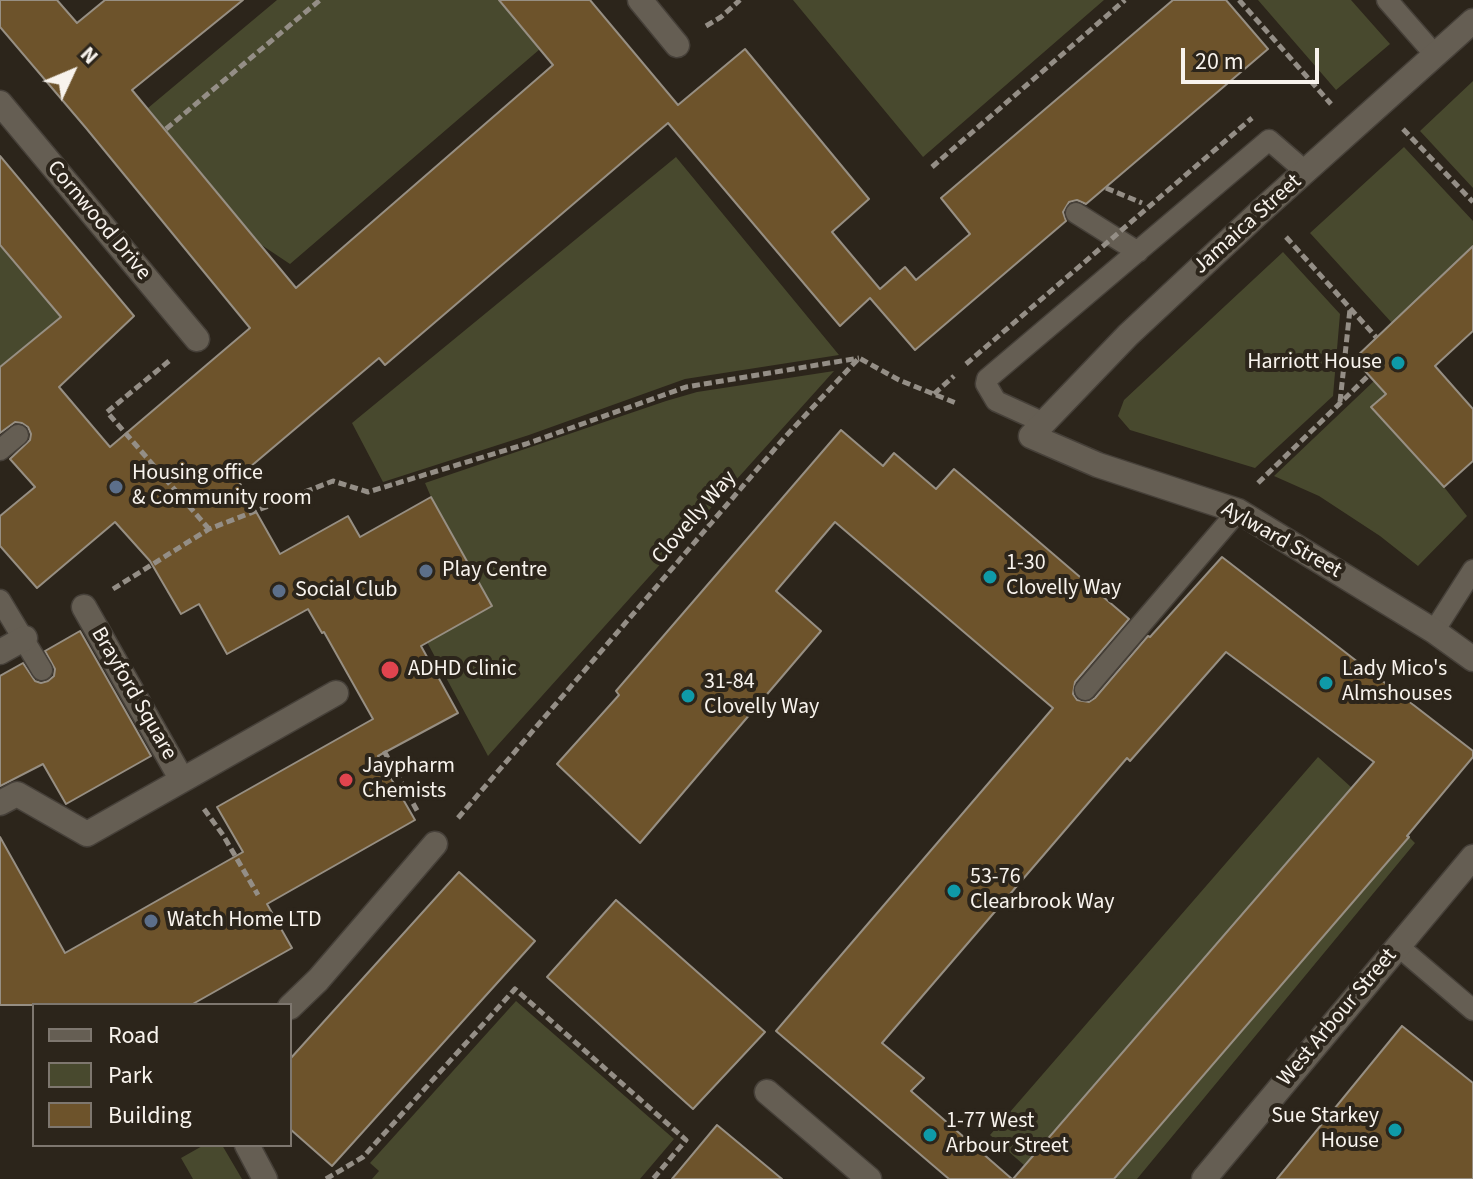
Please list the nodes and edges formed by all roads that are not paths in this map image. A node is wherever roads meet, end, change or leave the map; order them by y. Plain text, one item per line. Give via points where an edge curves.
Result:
1 (640, 0) edge
2 (1387, 0) edge
3 (1473, 21) edge
4 (677, 45) dead end
5 (1436, 56) junction
6 (0, 103) edge
7 (1306, 172) junction
8 (1076, 213) dead end
9 (1138, 252) junction
10 (197, 339) road end
11 (1036, 429) junction
12 (18, 435) dead end
13 (0, 450) edge
14 (1234, 510) junction
15 (1473, 570) edge
16 (0, 600) edge
17 (84, 607) road end
18 (1434, 631) junction
19 (25, 638) junction
20 (0, 652) edge
21 (1473, 659) edge
22 (42, 670) dead end
23 (1085, 690) dead end
24 (336, 693) dead end
25 (182, 780) junction
26 (0, 803) edge
27 (435, 844) road end
28 (1473, 857) edge
29 (1398, 946) junction
30 (292, 1005) edge
31 (1473, 1010) edge
32 (767, 1092) dead end
33 (248, 1147) edge
34 (265, 1179) edge
35 (869, 1179) edge
36 (1204, 1179) edge

1 - 4 street
2 - 5 lane
3 - 5 street, Jamaica Street
5 - 7 street, Jamaica Street
6 - 10 street, Cornwood Drive
7 - 9 lane via 1269,140
7 - 11 street, Jamaica Street via 1128,335
8 - 9 lane
9 - 11 lane via 987,379 996,401
11 - 14 street, Aylward Street via 1098,465
12 - 13 lane
14 - 18 street, Aylward Street
14 - 23 lane
15 - 18 lane
16 - 19 lane
17 - 25 street, Brayford Square
18 - 21 street, Aylward Street
19 - 20 street
19 - 22 lane
24 - 25 street, Brayford Square
25 - 26 street, Brayford Square via 87,834 17,794
27 - 30 street
28 - 29 street, West Arbour Street
29 - 31 lane
29 - 36 street, West Arbour Street
32 - 35 street
33 - 34 street

